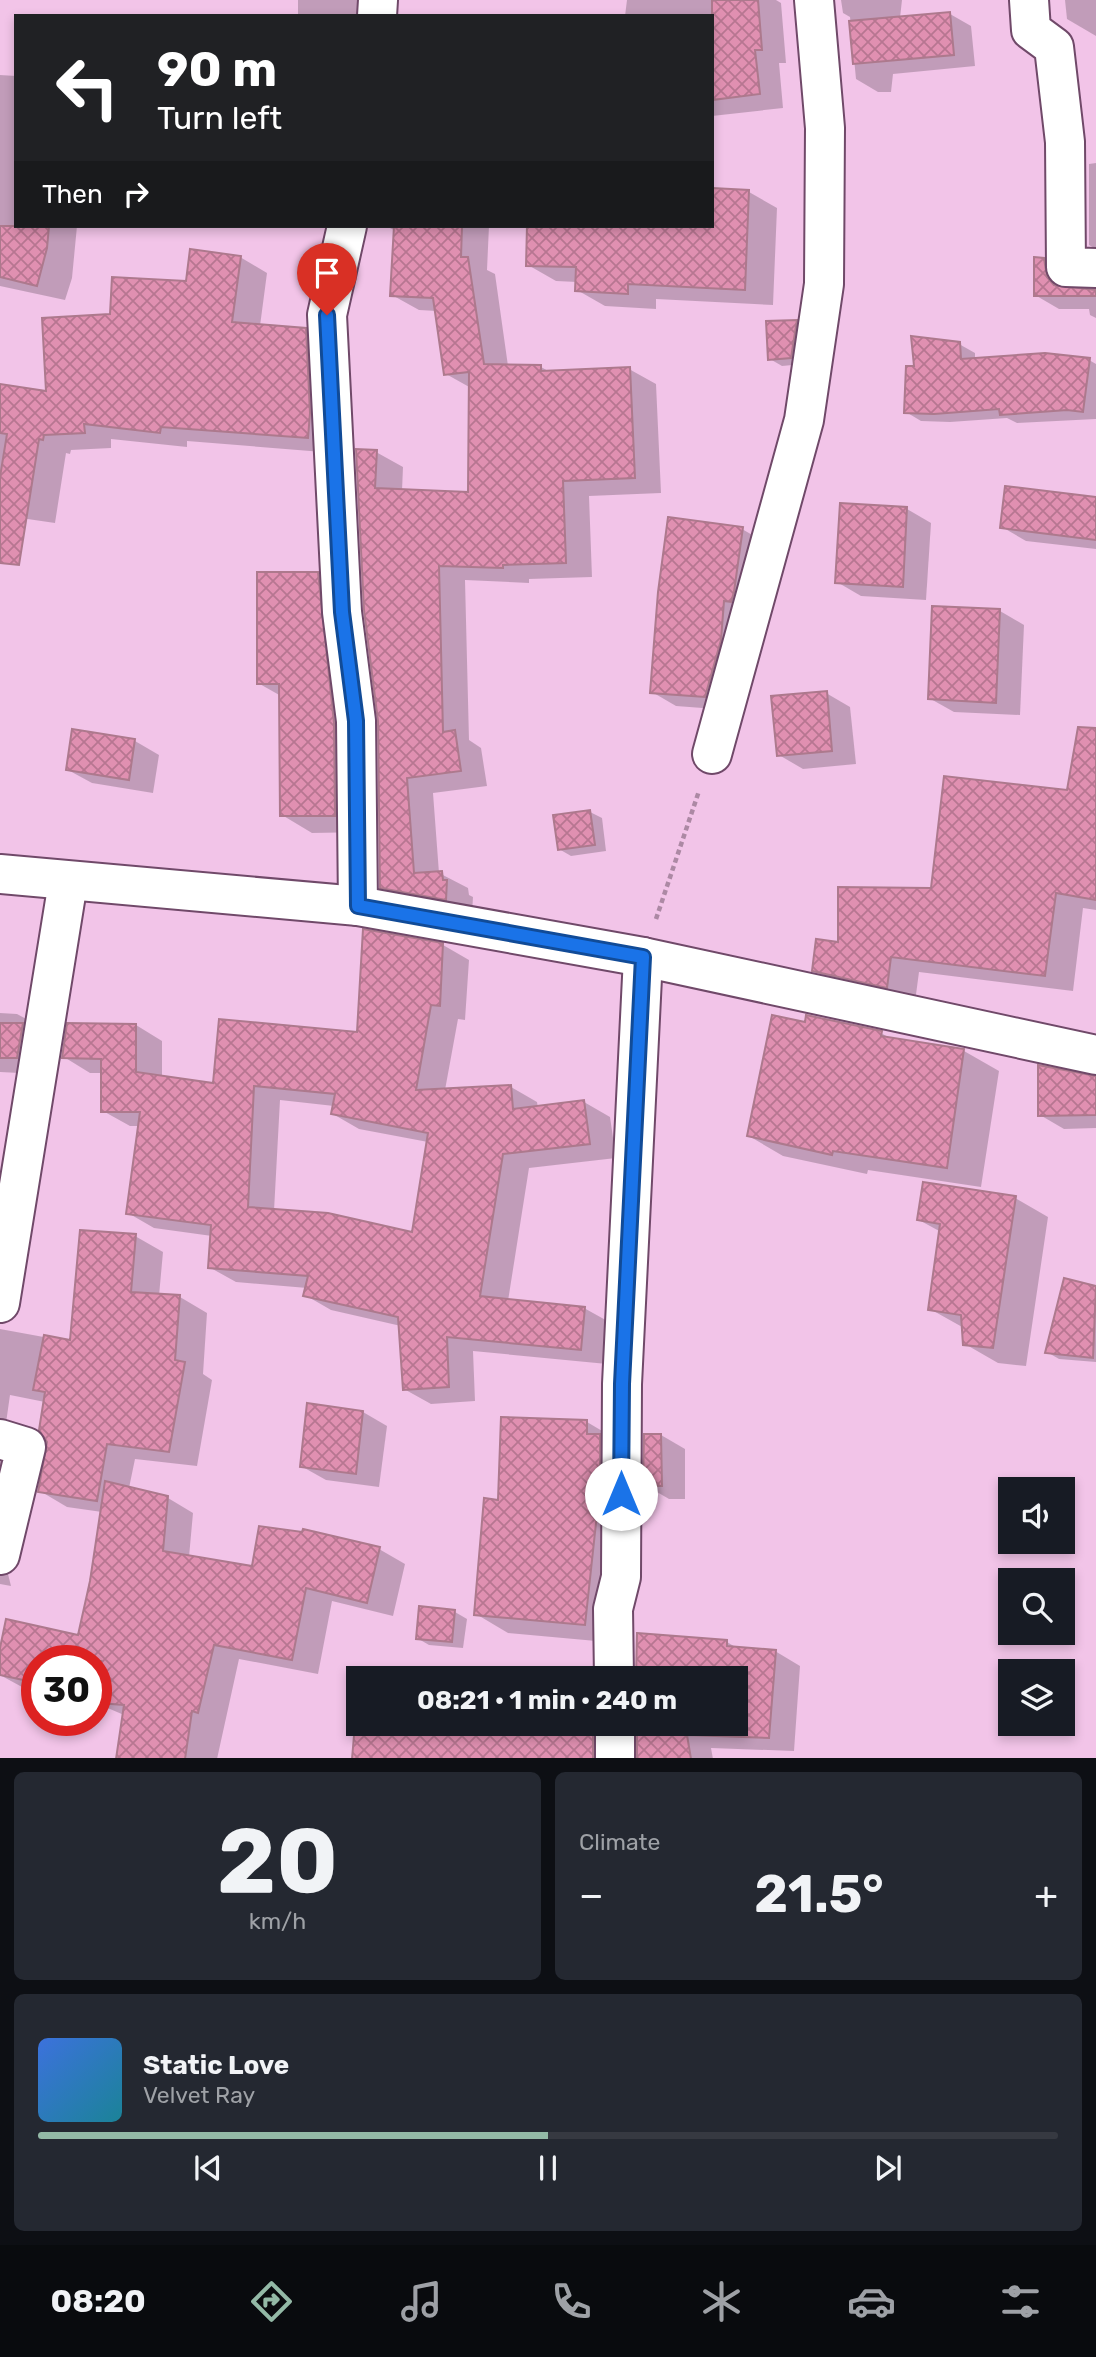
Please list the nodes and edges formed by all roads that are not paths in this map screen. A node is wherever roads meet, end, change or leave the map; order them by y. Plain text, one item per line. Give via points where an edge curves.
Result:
1 (814, 0) edge
2 (1029, 0) edge
3 (347, 228) edge
4 (1096, 268) edge
5 (712, 754) road end
6 (0, 874) edge
7 (68, 881) junction
8 (358, 906) junction
9 (643, 957) junction
10 (1096, 1055) edge
11 (0, 1303) edge
12 (0, 1439) edge
13 (0, 1555) edge
14 (614, 1666) edge
15 (615, 1736) edge
16 (615, 1758) edge

1 - 5 street via 825,128 824,284 804,420
2 - 4 street via 1031,30 1054,47 1065,142 1066,267
3 - 8 street via 327,315 342,612 356,721
6 - 7 street
7 - 8 street
7 - 11 street
8 - 9 street
9 - 10 street
9 - 14 street via 622,1384 621,1577 613,1609
12 - 13 street via 26,1447
15 - 16 street

